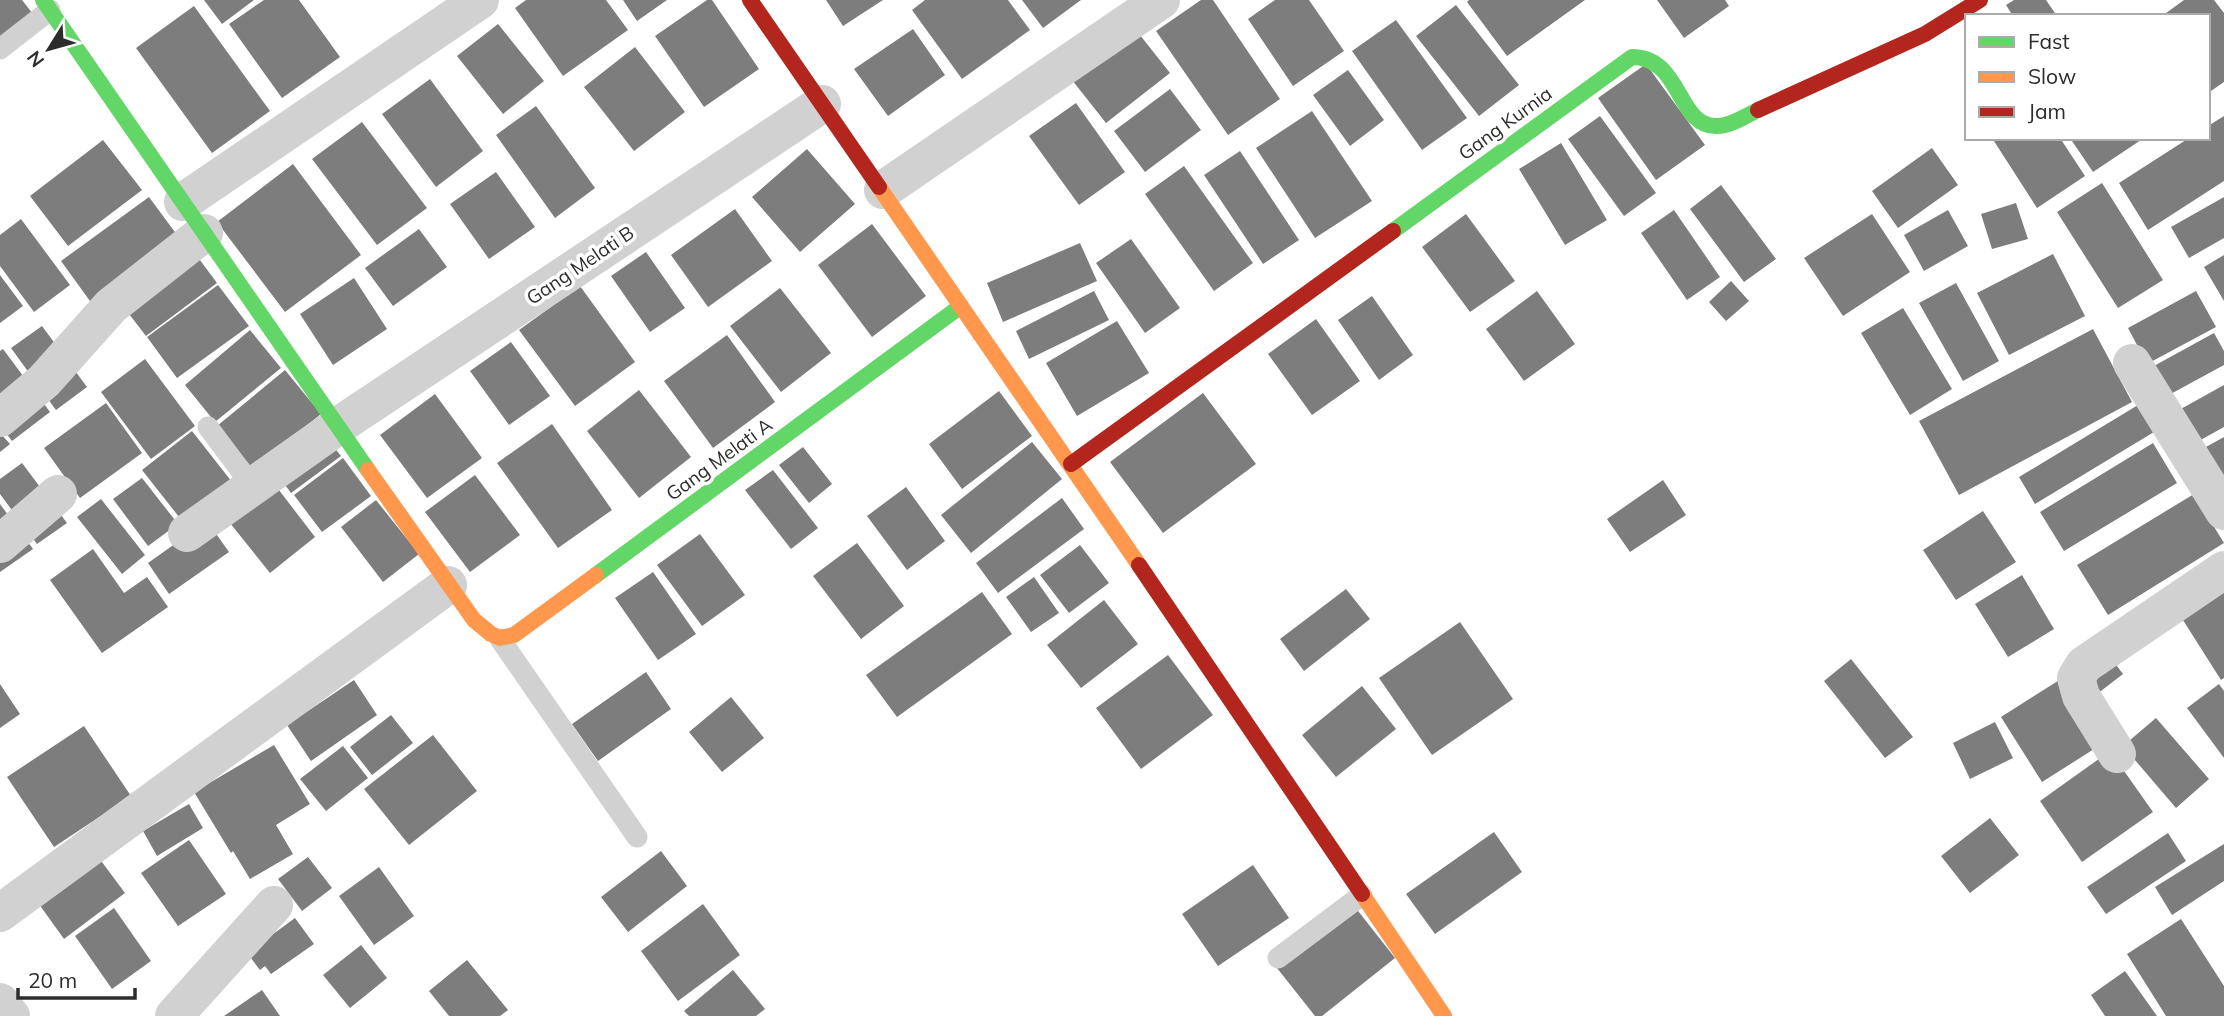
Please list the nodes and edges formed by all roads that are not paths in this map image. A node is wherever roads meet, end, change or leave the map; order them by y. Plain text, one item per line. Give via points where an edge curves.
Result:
1 (480, 0) edge
2 (750, 0) edge
3 (1161, 0) edge
4 (1980, 0) edge
5 (47, 5) edge
6 (0, 49) edge
7 (822, 104) junction
8 (883, 190) junction
9 (183, 202) junction
10 (204, 233) junction
11 (961, 306) junction
12 (2132, 363) dead end
13 (0, 418) edge
14 (338, 426) junction
15 (208, 427) dead end
16 (1071, 464) junction
17 (253, 487) junction
18 (58, 494) dead end
19 (2224, 512) edge
20 (187, 533) dead end
21 (0, 544) edge
22 (2224, 570) edge
23 (448, 585) junction
24 (500, 639) junction
25 (2117, 754) dead end
26 (637, 837) dead end
27 (1362, 894) junction
28 (274, 905) dead end
29 (0, 913) edge
30 (1278, 958) dead end
31 (0, 1002) edge
32 (11, 1016) edge
33 (174, 1016) edge
34 (1444, 1016) edge

1 - 9 street
2 - 7 street
3 - 8 street
4 - 16 street, Gang Kurnia via 1925,34 1726,125 1711,127 1698,121 1657,62 1645,56 1632,57
5 - 6 lane
5 - 9 street
7 - 8 street
7 - 14 street, Gang Melati B
8 - 11 street
9 - 10 street
10 - 13 street via 111,306 44,381
10 - 14 street
11 - 16 street
11 - 24 street, Gang Melati A via 528,625
12 - 19 street
14 - 17 street, Gang Melati B
14 - 23 street
15 - 17 lane
16 - 27 street
17 - 20 street, Gang Melati B
18 - 21 street
22 - 25 street via 2084,665 2077,678 2081,696
23 - 24 street via 479,625
23 - 29 street
24 - 26 lane
27 - 30 lane
27 - 34 street
28 - 33 street
31 - 32 street

